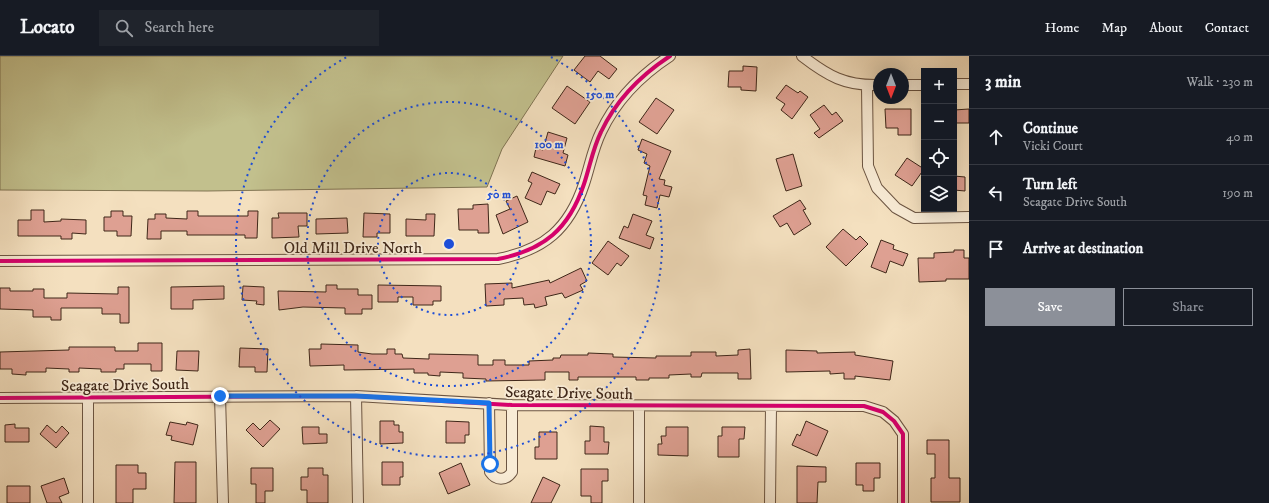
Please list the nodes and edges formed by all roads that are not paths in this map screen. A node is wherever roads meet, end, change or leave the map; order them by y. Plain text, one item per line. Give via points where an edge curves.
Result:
1 (670, 56) edge
2 (802, 56) edge
3 (957, 84) edge
4 (969, 84) edge
5 (909, 85) edge
6 (921, 85) edge
7 (867, 86) junction
8 (873, 86) edge
9 (969, 217) edge
10 (0, 261) edge
11 (220, 396) junction
12 (356, 396) junction
13 (0, 398) edge
14 (88, 398) junction
15 (489, 403) junction
16 (512, 405) junction
17 (639, 406) junction
18 (771, 406) junction
19 (88, 503) edge
20 (223, 503) edge
21 (358, 503) edge
22 (639, 503) edge
23 (770, 503) edge
24 (903, 503) edge

1 - 10 street, Old Mill Drive North via 641,78 626,93 611,115 594,147 578,201 565,224 549,239 518,255 498,259
2 - 7 street via 835,78
3 - 4 street
5 - 6 street
7 - 8 street
7 - 9 street via 868,166 877,188 896,208 914,218
11 - 12 street, Seagate Drive South
11 - 14 street, Seagate Drive South
11 - 20 street
12 - 15 street, Seagate Drive South
12 - 21 street
13 - 14 street, Seagate Drive South
14 - 19 street
15 - 16 street, Seagate Drive South
15 - 16 street via 490,472 502,479 512,472
16 - 17 street, Seagate Drive South
17 - 18 street, Seagate Drive South
17 - 22 street
18 - 23 street
18 - 24 street, Seagate Drive South via 864,406 883,412 904,434

